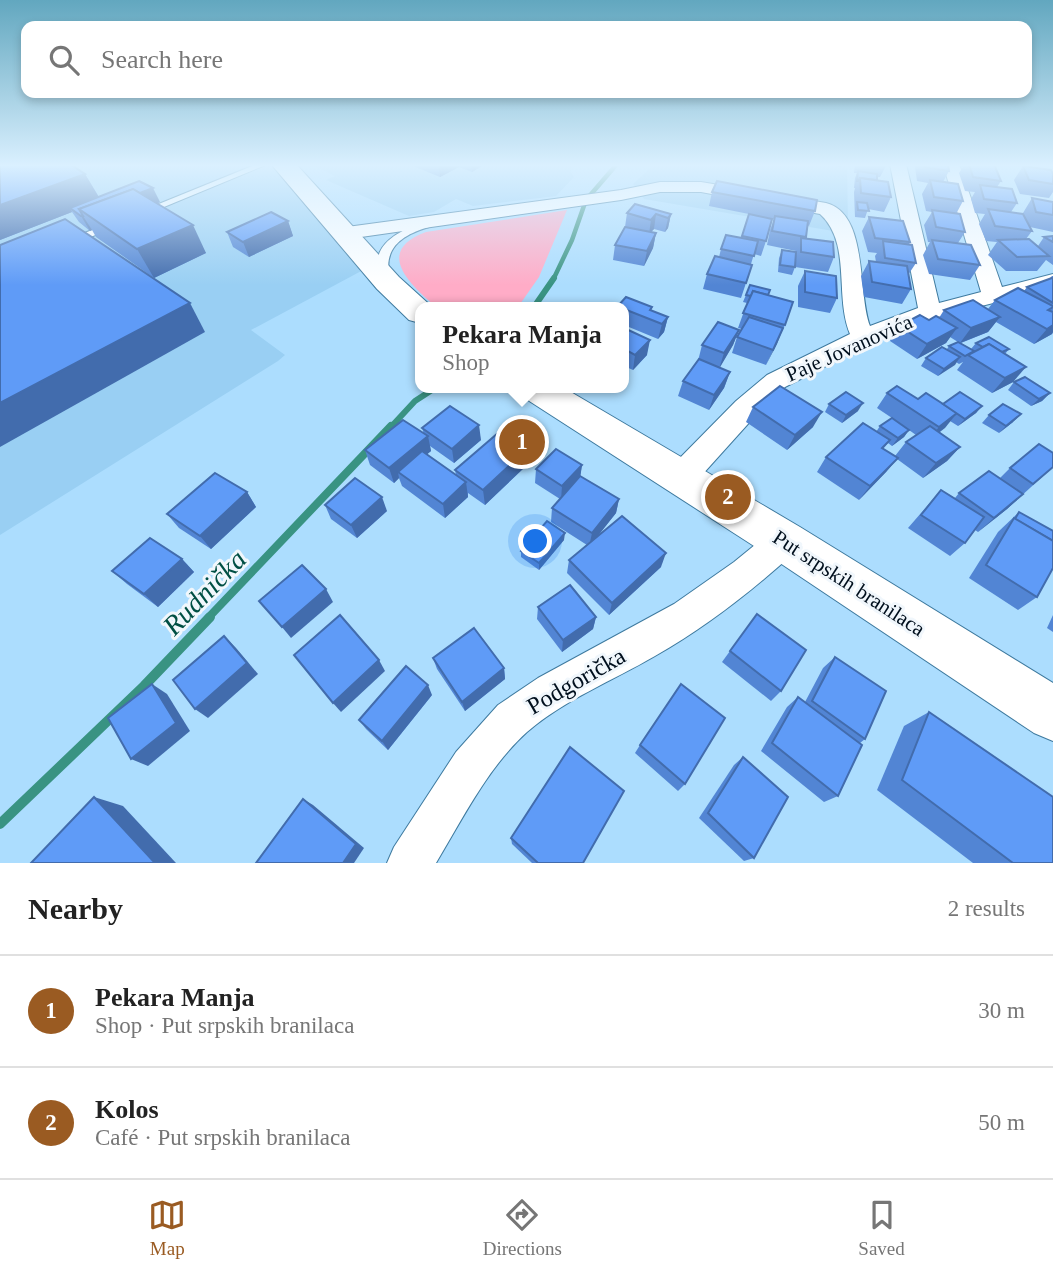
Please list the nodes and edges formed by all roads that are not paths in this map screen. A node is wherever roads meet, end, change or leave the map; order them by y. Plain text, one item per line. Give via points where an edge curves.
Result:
1 (165, 204) edge
2 (320, 204) edge
3 (560, 204) edge
4 (800, 204) edge
5 (907, 204) edge
6 (964, 204) edge
7 (444, 220) junction
8 (347, 233) junction
9 (0, 271) edge
10 (1053, 281) edge
11 (388, 284) junction
12 (993, 294) junction
13 (415, 308) edge
14 (930, 312) junction
15 (863, 337) junction
16 (544, 393) edge
17 (681, 477) junction
18 (784, 541) junction
19 (1053, 714) edge
20 (410, 863) edge

1 - 9 lane
2 - 8 main road
3 - 7 street
4 - 15 street via 834,213 847,240 853,314
5 - 14 street
6 - 12 street
7 - 8 street
7 - 11 lane via 415,228 388,245 381,266
8 - 11 main road
10 - 12 street, Paje Jovanovića
11 - 13 main road
12 - 14 street, Paje Jovanovića
14 - 15 street, Paje Jovanovića
15 - 17 street, Paje Jovanovića via 776,381
16 - 17 main road, Put srpskih branilaca
17 - 18 main road, Put srpskih branilaca
18 - 19 main road, Put srpskih branilaca
18 - 20 street, Podgorička via 719,597 544,694 509,721 482,752

